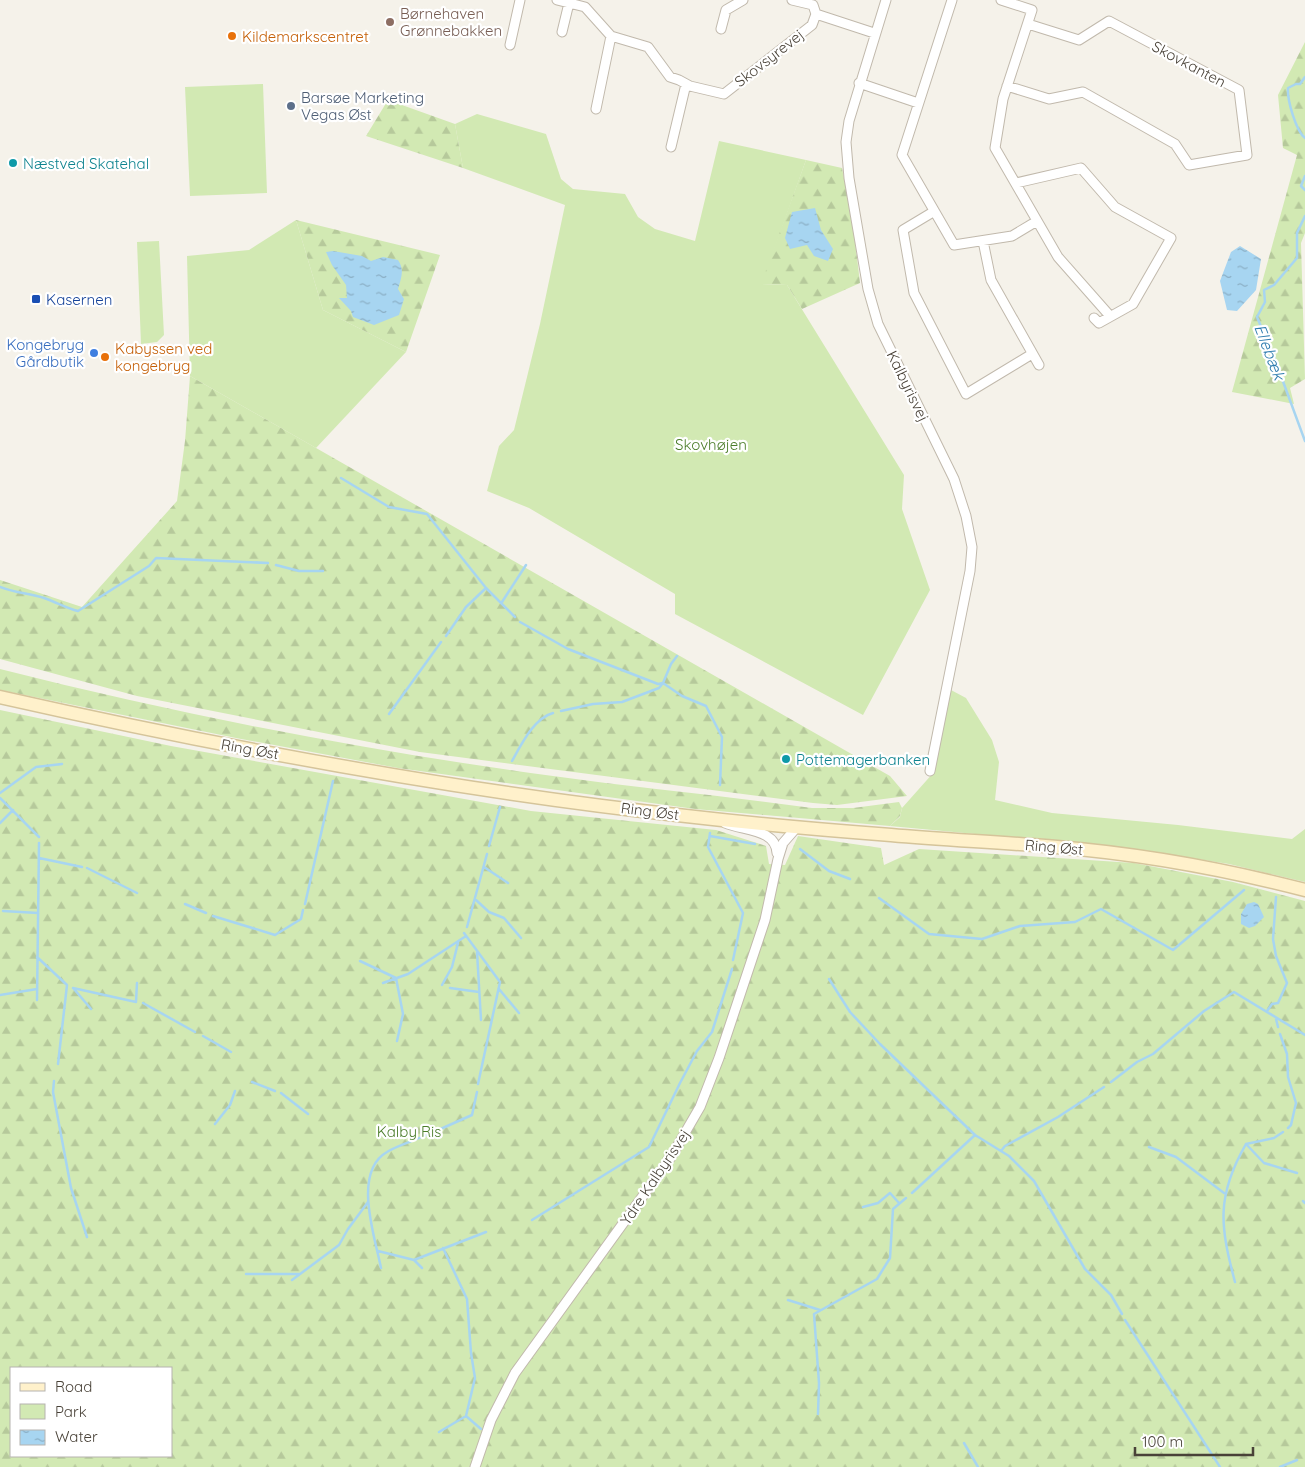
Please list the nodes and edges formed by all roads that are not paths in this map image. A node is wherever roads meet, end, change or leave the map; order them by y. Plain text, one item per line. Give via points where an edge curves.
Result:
1 (520, 0) edge
2 (557, 0) edge
3 (743, 0) edge
4 (792, 0) edge
5 (886, 0) edge
6 (952, 0) edge
7 (1001, 0) edge
8 (569, 3) junction
9 (816, 14) junction
10 (1028, 24) junction
11 (721, 29) dead end
12 (562, 32) dead end
13 (874, 33) junction
14 (612, 36) junction
15 (510, 45) dead end
16 (859, 83) junction
17 (686, 84) junction
18 (1007, 86) junction
19 (918, 103) junction
20 (596, 109) dead end
21 (671, 147) dead end
22 (1016, 183) junction
23 (933, 212) junction
24 (1038, 221) junction
25 (983, 241) junction
26 (1110, 316) junction
27 (1094, 318) dead end
28 (1032, 354) junction
29 (1039, 365) dead end
30 (0, 697) edge
31 (930, 771) dead end
32 (715, 819) junction
33 (797, 827) junction
34 (778, 859) junction
35 (1305, 890) edge
36 (475, 1467) edge

1 - 15 street
2 - 8 street
3 - 11 street via 726,10
4 - 9 street via 813,5
5 - 13 street, Kalbyrisvej
6 - 19 street
7 - 10 street via 1032,10
8 - 12 street
8 - 14 street via 585,8
9 - 13 street
9 - 17 street, Skovsyrevej via 812,25 724,94
10 - 18 street
10 - 18 street, Skovkanten via 1079,40 1109,21 1239,90 1248,155 1189,165 1175,144 1083,92 1049,99
13 - 16 street, Kalbyrisvej
14 - 17 street, Skovsyrevej via 648,47 670,77
14 - 20 street
16 - 19 street
16 - 31 street, Kalbyrisvej via 849,121 847,163 868,289 878,324 954,479 972,547
17 - 21 street
18 - 22 street via 994,148
19 - 23 street via 902,155
22 - 24 street
22 - 26 street via 1081,168 1115,206 1171,238 1133,304
23 - 25 street via 954,245
23 - 28 street via 903,230 914,293 966,394
24 - 25 street via 1012,236
24 - 26 street via 1058,257
25 - 28 street via 991,280
26 - 27 street via 1099,323
28 - 29 street
30 - 32 main road, Ring Øst via 230,746 518,795
32 - 33 main road, Ring Øst
32 - 34 street via 770,836 776,843
33 - 34 street, Ydre Kalbyrisvej via 783,843
33 - 35 main road, Ring Øst via 1131,855 1229,872
34 - 36 street, Ydre Kalbyrisvej via 765,920 700,1107 671,1157 516,1373 491,1420

